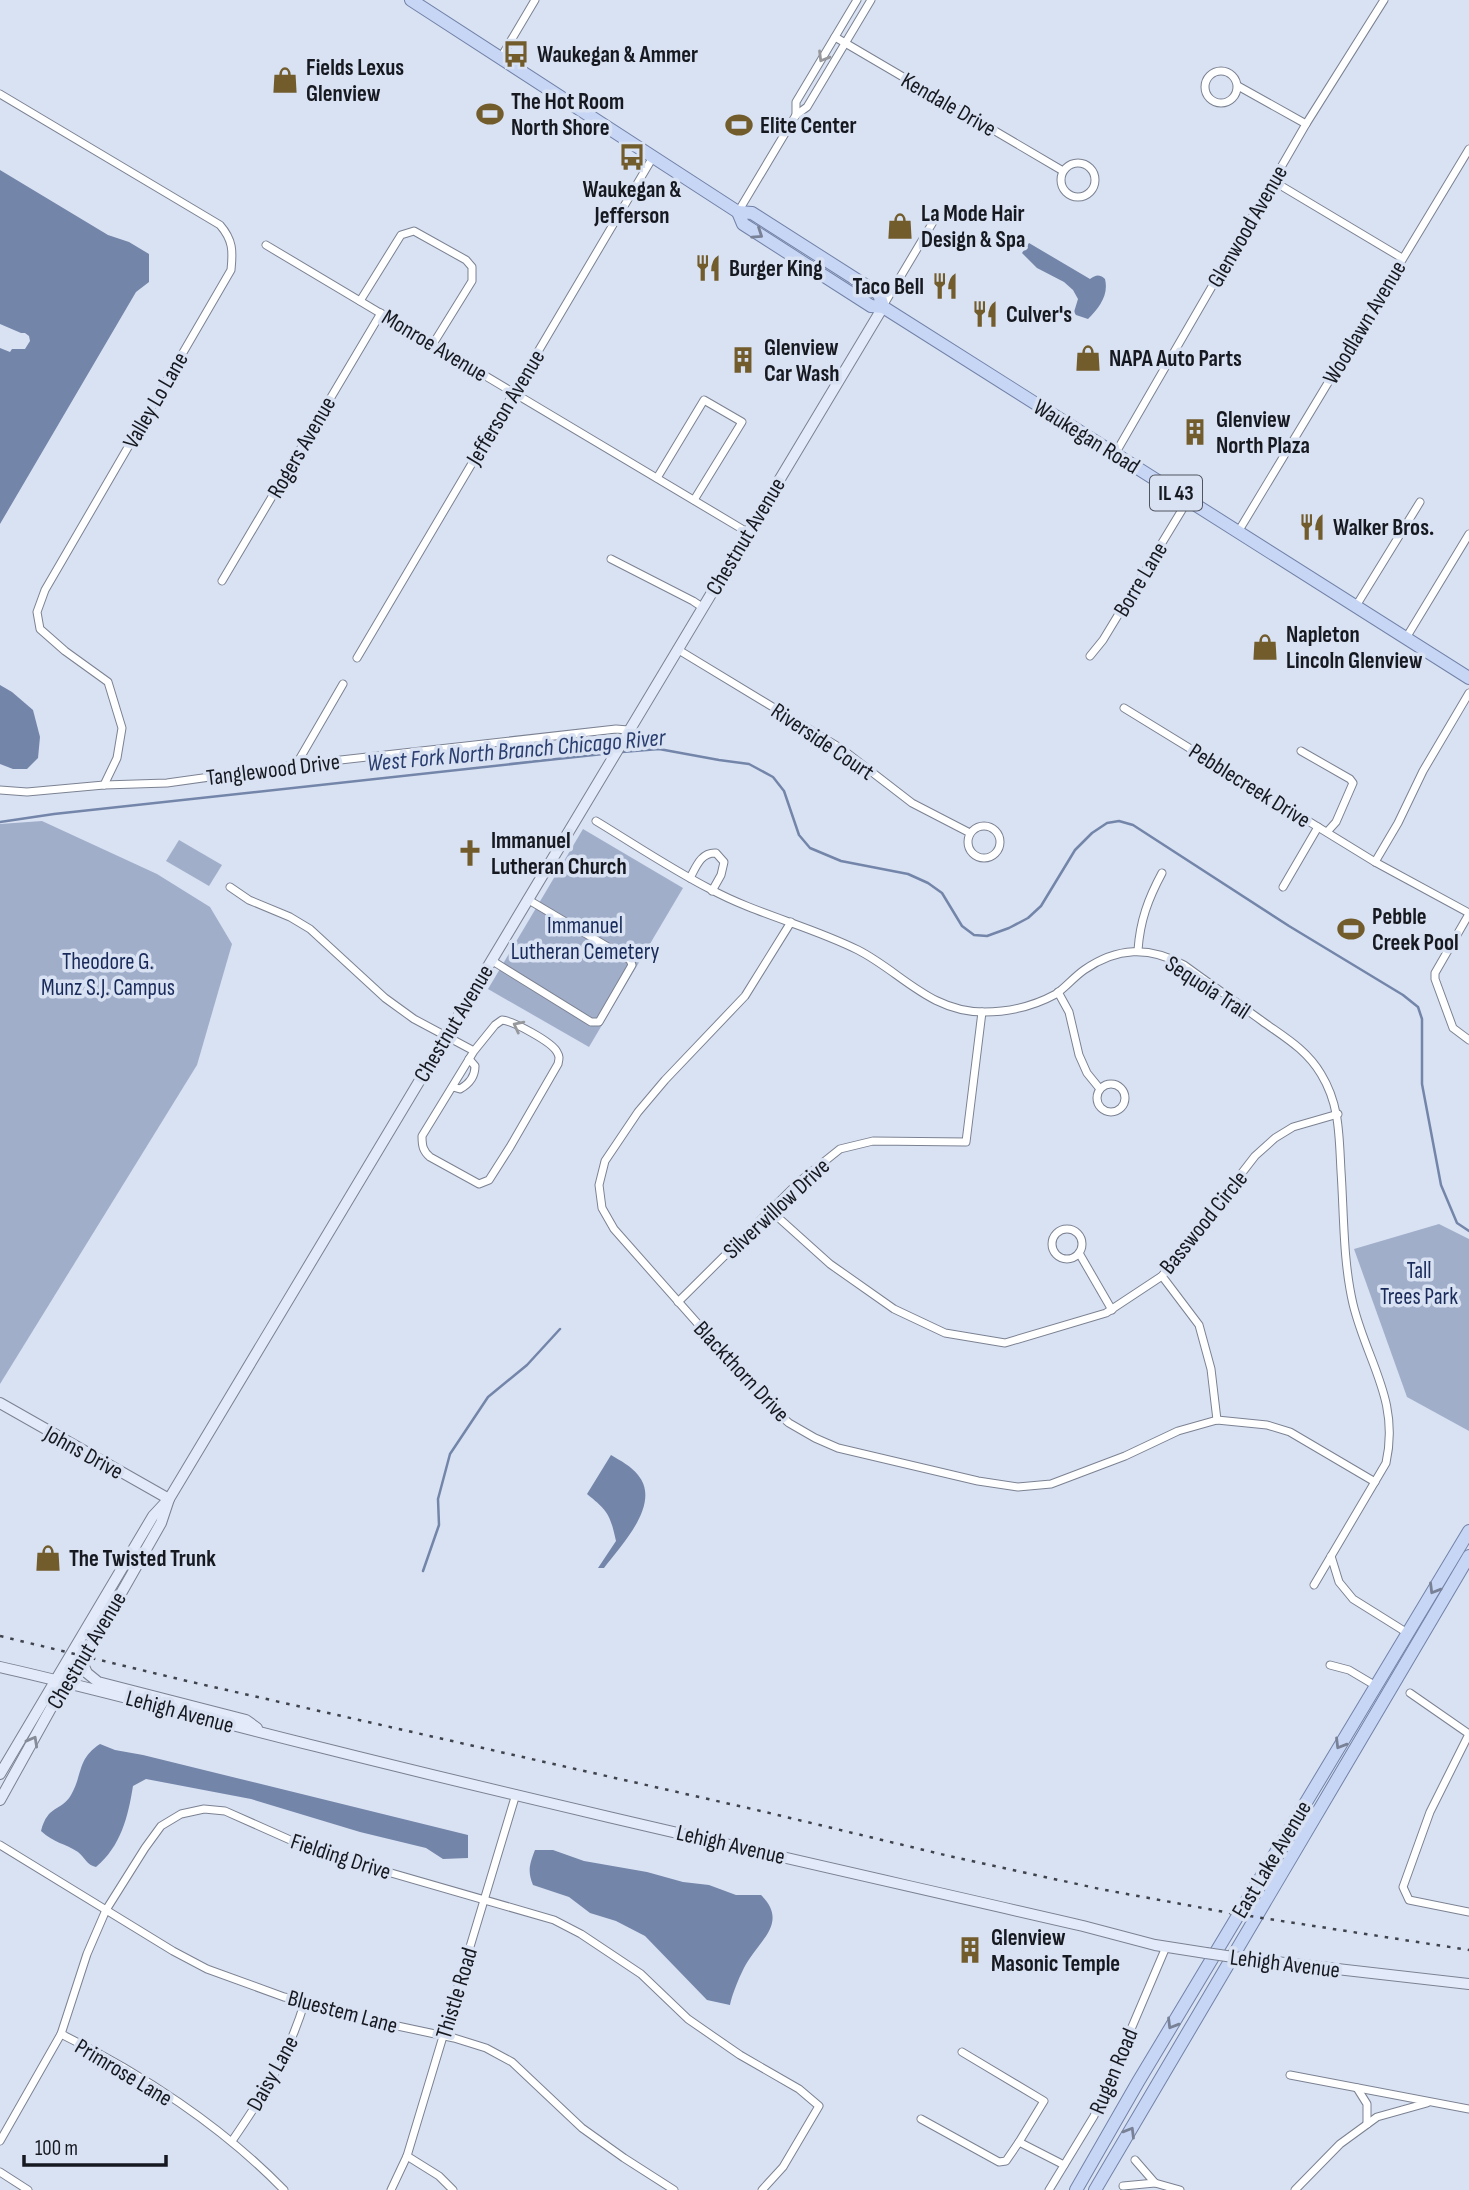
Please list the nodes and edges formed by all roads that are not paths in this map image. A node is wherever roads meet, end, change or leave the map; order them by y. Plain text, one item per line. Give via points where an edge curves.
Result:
1 (411, 0) edge
2 (535, 0) edge
3 (857, 0) edge
4 (871, 0) edge
5 (1384, 0) edge
6 (835, 37) junction
7 (845, 43) junction
8 (500, 58) junction
9 (1238, 86) junction
10 (0, 94) edge
11 (796, 115) junction
12 (1306, 124) junction
13 (1469, 149) edge
14 (653, 157) junction
15 (1063, 171) junction
16 (1273, 181) junction
17 (738, 212) junction
18 (933, 222) dead end
19 (266, 245) dead end
20 (1402, 258) junction
21 (360, 301) junction
22 (883, 307) junction
23 (381, 313) junction
24 (433, 344) junction
25 (514, 393) junction
26 (1115, 454) junction
27 (657, 478) junction
28 (694, 500) junction
29 (1188, 500) junction
30 (1420, 502) dead end
31 (747, 532) junction
32 (1238, 532) junction
33 (1469, 534) edge
34 (611, 559) dead end
35 (222, 581) dead end
36 (702, 607) junction
37 (1356, 607) junction
38 (1406, 638) junction
39 (677, 649) junction
40 (1090, 656) dead end
41 (357, 658) dead end
42 (1469, 678) edge
43 (344, 684) dead end
44 (1469, 693) edge
45 (1124, 708) dead end
46 (628, 730) junction
47 (1301, 751) dead end
48 (296, 765) junction
49 (104, 785) junction
50 (0, 790) edge
51 (596, 821) dead end
52 (1318, 827) junction
53 (1327, 832) junction
54 (970, 833) junction
55 (1375, 862) junction
56 (1162, 873) dead end
57 (690, 878) junction
58 (230, 887) dead end
59 (1283, 887) dead end
60 (712, 891) junction
61 (527, 899) junction
62 (1469, 913) edge
63 (791, 922) junction
64 (1138, 950) junction
65 (491, 960) junction
66 (1058, 992) junction
67 (982, 1012) junction
68 (445, 1037) junction
69 (1469, 1040) edge
70 (474, 1051) junction
71 (469, 1059) junction
72 (453, 1087) junction
73 (1100, 1089) dead end
74 (1338, 1114) junction
75 (771, 1211) junction
76 (1079, 1253) junction
77 (1162, 1276) junction
78 (678, 1302) junction
79 (1112, 1310) junction
80 (0, 1404) edge
81 (1217, 1420) junction
82 (1375, 1482) junction
83 (169, 1500) junction
84 (1469, 1531) edge
85 (1331, 1556) junction
86 (1469, 1556) edge
87 (1314, 1585) dead end
88 (1413, 1637) junction
89 (82, 1662) junction
90 (1330, 1665) dead end
91 (0, 1667) edge
92 (61, 1680) junction
93 (1376, 1686) junction
94 (1388, 1692) junction
95 (1410, 1693) dead end
96 (267, 1734) junction
97 (1469, 1734) edge
98 (0, 1774) edge
99 (516, 1794) junction
100 (0, 1800) edge
101 (0, 1845) edge
102 (484, 1899) junction
103 (106, 1910) junction
104 (1469, 1912) edge
105 (1166, 1947) junction
106 (1469, 1984) edge
107 (305, 2001) junction
108 (61, 2034) junction
109 (444, 2035) junction
110 (962, 2052) dead end
111 (1290, 2075) dead end
112 (1357, 2088) junction
113 (1431, 2102) junction
114 (1469, 2109) edge
115 (921, 2119) dead end
116 (1367, 2124) junction
117 (0, 2141) edge
118 (232, 2141) junction
119 (1019, 2142) junction
120 (407, 2156) junction
121 (1135, 2160) dead end
122 (1064, 2165) junction
123 (0, 2172) edge
124 (1155, 2183) junction
125 (1123, 2186) dead end
126 (28, 2190) edge
127 (284, 2190) edge
128 (391, 2190) edge
129 (453, 2190) edge
130 (674, 2190) edge
131 (762, 2190) edge
132 (1049, 2190) edge
133 (1076, 2190) edge
134 (1095, 2190) edge
135 (1180, 2190) edge
136 (1295, 2190) edge

1 - 8 main road, Waukegan Road / IL 43
2 - 8 street
3 - 6 street
4 - 7 street
5 - 12 street, Glenwood Avenue
6 - 7 street, Kendale Drive
6 -> 11 street via 796,102
7 - 11 street via 807,107
7 - 15 street, Kendale Drive
8 - 14 main road, Waukegan Road / IL 43
9 - 9 street via 1234,76 1220,71 1207,79 1205,89 1214,103 1226,103 1235,97
9 - 12 street
10 - 49 street, Valley Lo Lane via 220,225 230,235 233,250 231,270 44,590 37,612 40,629 108,682 122,728 117,758
11 - 17 street
12 - 16 street, Glenwood Avenue
13 - 20 street, Woodlawn Avenue
14 - 17 main road, Waukegan Road / IL 43
14 - 25 street, Jefferson Avenue
15 - 15 street, Kendale Drive via 1061,182 1070,195 1081,197 1091,191 1095,181 1088,166 1077,163
16 - 20 street
16 - 26 street, Glenwood Avenue
17 - 22 main road, Waukegan Road / IL 43 via 752,213 858,280 879,294
18 - 22 street, Chestnut Avenue
19 - 21 street, Monroe Avenue
20 - 32 street, Woodlawn Avenue
21 - 23 street, Monroe Avenue
21 - 24 street via 406,232 414,231 466,260 472,267 472,281
22 - 26 main road, Waukegan Road / IL 43
22 - 31 street, Chestnut Avenue
23 - 24 street, Monroe Avenue
23 - 35 street, Rogers Avenue
24 - 25 street, Monroe Avenue
25 - 27 street, Monroe Avenue
25 - 41 street, Jefferson Avenue
26 - 29 main road, Waukegan Road / IL 43
27 - 28 street, Monroe Avenue
27 - 28 street via 704,400 743,422
28 - 31 street, Monroe Avenue
29 - 32 main road, Waukegan Road / IL 43
29 - 40 street, Borre Lane
30 - 37 street
31 - 36 street, Chestnut Avenue
32 - 37 main road, Waukegan Road / IL 43
33 - 38 street
34 - 36 street
36 - 39 street, Chestnut Avenue
37 - 38 main road, Waukegan Road / IL 43
38 - 42 main road, Waukegan Road / IL 43
39 - 46 street, Chestnut Avenue
39 - 54 street, Riverside Court via 842,749 912,803
43 - 48 street
44 - 55 street
45 - 52 street, Pebblecreek Drive
46 - 48 street, Tanglewood Drive
46 - 61 street, Chestnut Avenue
47 - 53 street via 1353,783
48 - 49 street, Tanglewood Drive via 167,783
49 - 50 street, Tanglewood Drive
51 - 57 street, Sequoia Trail
52 - 53 street, Pebblecreek Drive
52 - 59 street
53 - 55 street, Pebblecreek Drive
54 - 54 street, Riverside Court via 967,843 976,856 987,858 999,848 1000,837 994,828 978,826
55 - 62 street, Pebblecreek Drive
56 - 64 street via 1147,901
57 - 60 street, Sequoia Trail
57 - 60 street via 702,857 711,852 719,855 724,862
58 - 68 street via 310,929 385,998
60 - 63 street, Sequoia Trail
61 - 65 street, Chestnut Avenue
61 - 65 street via 630,960 632,965 599,1021 591,1022
62 - 69 street via 1435,979 1453,1028
63 - 67 street, Sequoia Trail via 858,950 936,1001
63 - 78 street, Blackthorn Drive via 745,996 638,1111 605,1161 599,1185 602,1208 614,1229
64 - 66 street, Sequoia Trail via 1103,959
64 - 74 street, Sequoia Trail via 1184,965 1288,1038 1320,1071
65 - 68 street, Chestnut Avenue
66 - 67 street, Sequoia Trail via 1026,1007
66 - 73 street via 1069,1012 1079,1055
67 - 75 street, Silverwillow Drive via 966,1142 873,1141 840,1149
68 - 70 street
68 - 83 street, Chestnut Avenue
70 - 71 street
72 -> 70 street via 422,1136 422,1145 430,1157 474,1182 486,1183 559,1057 555,1049 502,1020
71 - 72 street
71 - 72 street via 475,1066 473,1077 460,1089
74 - 77 street, Basswood Circle via 1293,1127 1255,1156
74 - 82 street, Sequoia Trail via 1353,1302 1391,1421 1386,1463
75 - 78 street, Silverwillow Drive
75 - 79 street, Basswood Circle via 830,1264 894,1309 945,1333 1004,1343
76 - 76 street via 1081,1240 1076,1232 1062,1230 1054,1236 1051,1246 1056,1255 1065,1260
76 - 79 street
77 - 79 street, Basswood Circle
77 - 81 street via 1199,1325 1211,1368
78 - 81 street, Blackthorn Drive via 789,1423 851,1451 978,1481 1018,1487 1051,1483 1178,1431
80 - 83 street, Johns Drive
81 - 82 street, Blackthorn Drive via 1290,1432
82 - 85 street, Sequoia Trail
83 - 89 street, Chestnut Avenue via 161,1523
83 - 92 street, Chestnut Avenue via 153,1516
84 -> 88 main road, East Lake Avenue
85 - 87 street, Sequoia Trail
85 - 88 street via 1339,1582 1353,1599
86 - 88 main road, East Lake Avenue
88 - 93 main road, East Lake Avenue
88 - 94 main road, East Lake Avenue
89 - 92 street, Chestnut Avenue
89 - 96 street via 98,1682 246,1720
90 - 93 street
91 - 92 street, Lehigh Avenue
92 - 96 street, Lehigh Avenue
92 - 98 street, Chestnut Avenue
100 -> 92 street, Chestnut Avenue
93 - 94 street
93 -> 133 main road, East Lake Avenue
134 -> 94 main road, East Lake Avenue
95 - 97 street
96 - 99 street, Lehigh Avenue
97 - 104 street via 1430,1812 1404,1887 1409,1900
99 - 102 street, Thistle Road
99 - 105 street, Lehigh Avenue
101 - 103 street, Bluestem Lane
102 - 103 street, Fielding Drive via 315,1851 225,1811 204,1809 181,1814 161,1826
102 - 109 street, Thistle Road
102 - 131 street, Fielding Drive via 554,1920 581,1934 641,1974 688,2019 819,2106 783,2167
103 - 107 street, Bluestem Lane via 207,1969
103 - 108 street, Fielding Drive
105 - 106 street, Lehigh Avenue, bridge
105 - 122 street, Rugen Road via 1094,2116
107 - 109 street, Bluestem Lane via 369,2021
107 - 118 street, Daisy Lane via 281,2065
108 - 117 street, Fielding Drive
108 - 118 street, Primrose Lane
109 - 120 street, Thistle Road
109 - 130 street, Bluestem Lane via 512,2062 582,2128
110 - 119 street via 1044,2101
111 - 112 street
112 - 113 street
112 - 116 street via 1367,2104
113 - 114 street
113 - 116 street
115 - 119 street via 999,2162 1006,2161
116 - 136 street via 1339,2144
118 - 127 street, Primrose Lane
119 - 122 street
120 - 128 street, Thistle Road
120 - 129 street
121 - 124 street
122 - 132 street, Rugen Road
123 - 126 street
124 - 125 street
124 - 135 street

